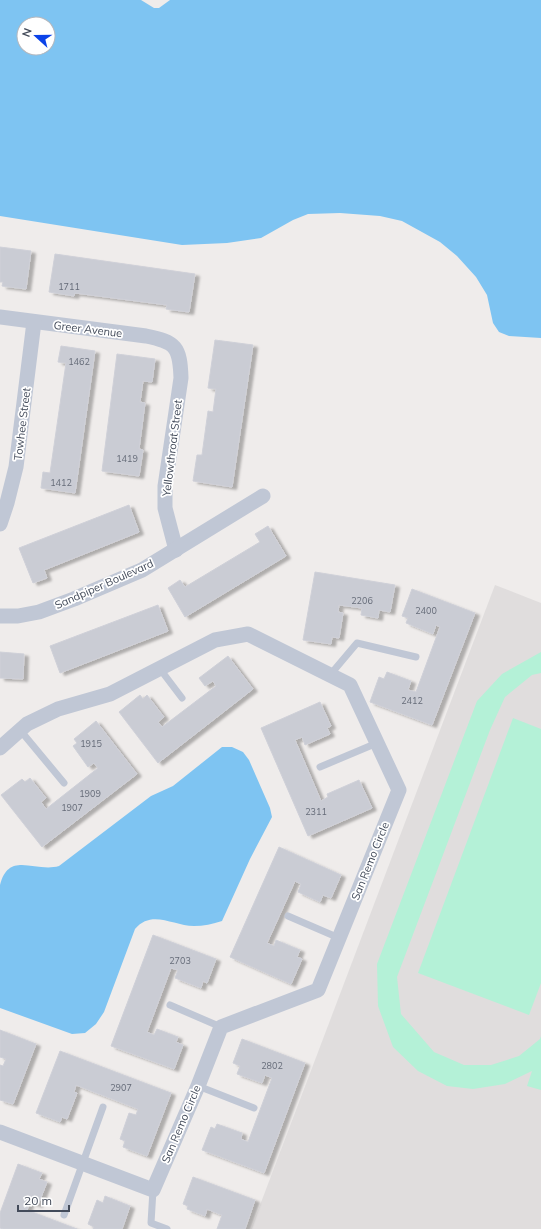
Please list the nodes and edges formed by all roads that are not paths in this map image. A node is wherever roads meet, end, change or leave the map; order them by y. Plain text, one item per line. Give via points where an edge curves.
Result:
1 (0, 317) edge
2 (34, 322) junction
3 (174, 346) joint
4 (263, 496) dead end
5 (0, 524) edge
6 (176, 550) junction
7 (0, 616) edge
8 (416, 657) dead end
9 (160, 669) junction
10 (330, 675) junction
11 (182, 698) dead end
12 (20, 730) junction
13 (377, 743) junction
14 (0, 748) edge
15 (320, 767) dead end
16 (64, 783) dead end
17 (288, 916) dead end
18 (339, 938) junction
19 (170, 1005) dead end
20 (221, 1027) junction
21 (198, 1086) junction
22 (103, 1107) dead end
23 (254, 1108) dead end
24 (0, 1132) edge
25 (83, 1163) junction
26 (153, 1190) junction
27 (64, 1215) dead end
28 (167, 1229) edge

1 - 2 street, Greer Avenue
2 - 3 street, Greer Avenue via 164,339
2 - 5 street, Towhee Street via 16,467 8,503
3 - 6 street, Yellowthroat Street via 179,354 182,378 165,508
4 - 6 street, Sandpiper Boulevard
6 - 7 street, Sandpiper Boulevard via 142,570 52,608 29,615
8 - 10 lane via 358,643
9 - 10 street, San Remo Circle via 215,640 248,634
9 - 11 lane
9 - 12 street, San Remo Circle via 110,694 58,709
10 - 13 street, San Remo Circle via 350,685
12 - 14 street, San Remo Circle
12 - 16 lane
13 - 15 lane
13 - 18 street, San Remo Circle via 399,790
17 - 18 lane
18 - 20 street, San Remo Circle via 318,990
19 - 20 lane
20 - 21 street, San Remo Circle
21 - 23 lane
21 - 26 street, San Remo Circle
22 - 25 lane
24 - 25 street
25 - 26 street
25 - 27 lane
26 - 28 lane via 151,1223

